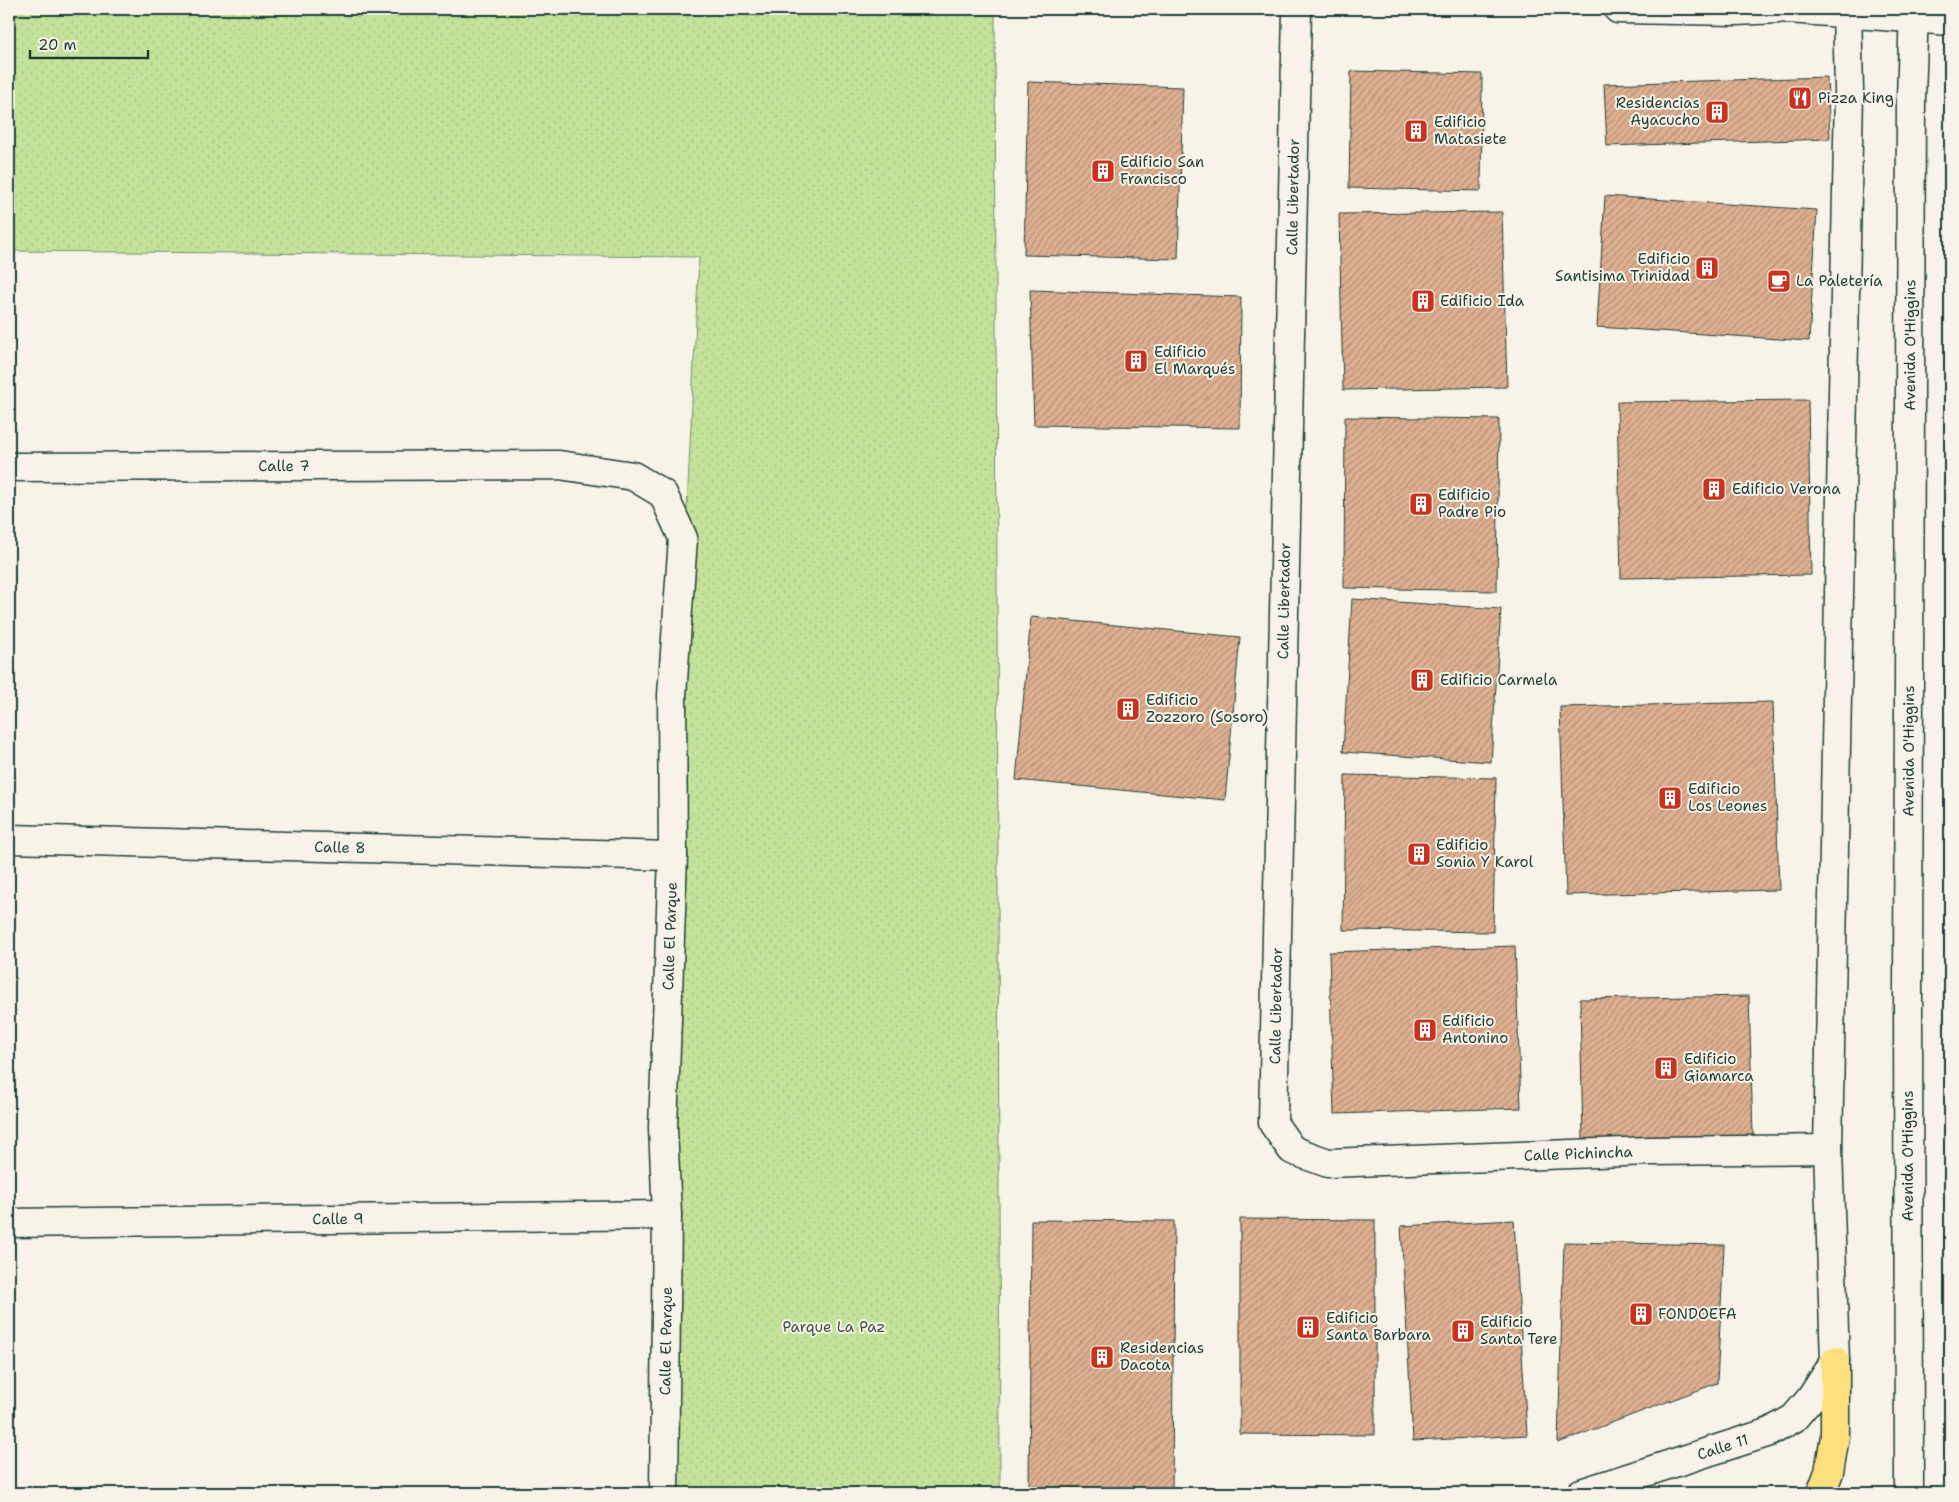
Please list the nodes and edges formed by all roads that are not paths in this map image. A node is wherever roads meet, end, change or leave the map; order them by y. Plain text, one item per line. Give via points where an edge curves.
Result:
1 (1297, 9) edge
2 (1618, 9) edge
3 (1778, 9) edge
4 (1788, 9) edge
5 (1847, 11) edge
6 (1910, 12) edge
7 (1950, 21) edge
8 (559, 465) joint
9 (9, 467) edge
10 (9, 839) edge
11 (672, 856) junction
12 (1828, 1149) junction
13 (1328, 1163) joint
14 (667, 1215) junction
15 (9, 1223) edge
16 (1835, 1361) junction
17 (664, 1493) edge
18 (1581, 1493) edge
19 (1821, 1493) edge
20 (1910, 1493) edge

1 - 13 street, Calle Libertador via 1273,1124 1292,1150
2 - 3 street
4 - 5 street
5 - 6 street
5 - 12 street via 1849,101
6 - 7 street
6 - 20 street, Avenida O'Higgins
8 - 9 street, Calle 7
8 - 11 street, Calle El Parque via 632,476 655,489 663,494 683,538 672,695
10 - 11 street, Calle 8
11 - 14 street, Calle El Parque via 663,1128
12 - 13 street, Calle Pichincha
12 - 16 street
14 - 15 street, Calle 9
14 - 17 street, Calle El Parque
16 - 18 street, Calle 11 via 1794,1418 1770,1432
16 - 19 highway via 1835,1436 1829,1472

